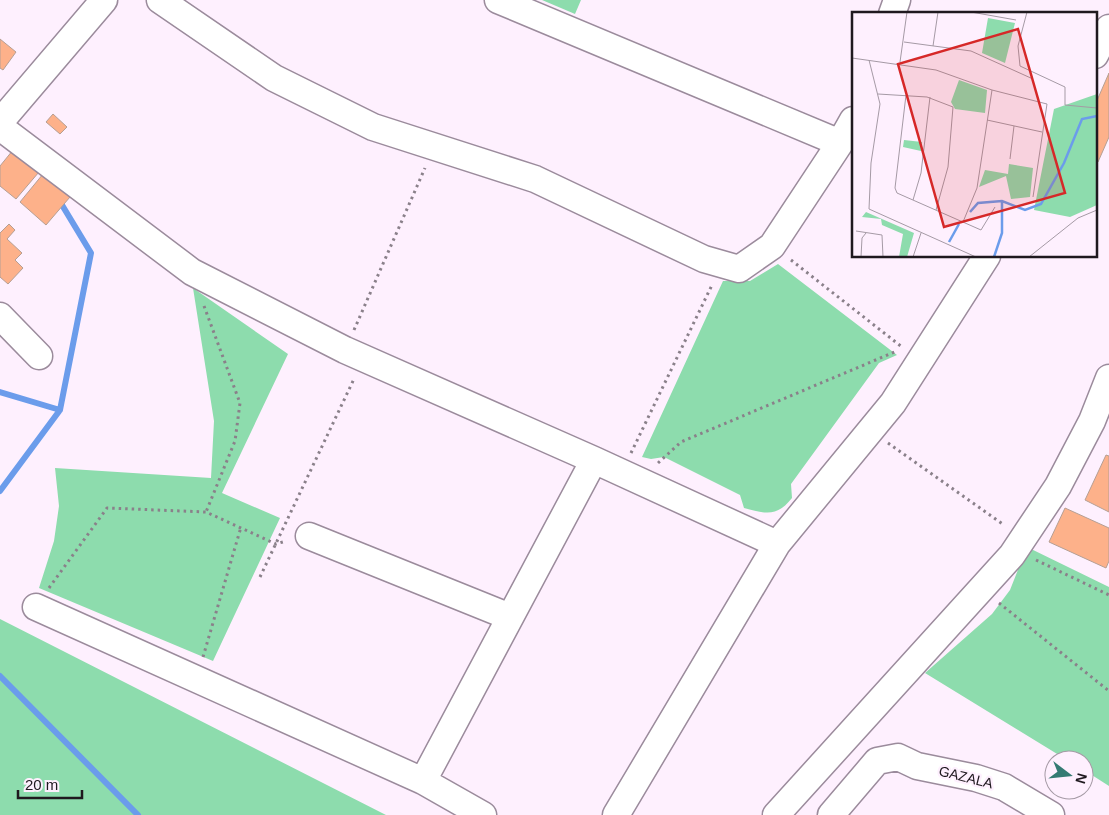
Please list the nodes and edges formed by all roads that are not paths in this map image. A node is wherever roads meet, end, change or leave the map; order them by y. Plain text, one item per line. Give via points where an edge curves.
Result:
1 (104, 0) edge
2 (160, 0) edge
3 (498, 0) edge
4 (897, 0) edge
5 (893, 12) edge
6 (1109, 28) edge
7 (1096, 52) edge
8 (0, 122) edge
9 (852, 122) edge
10 (0, 127) edge
11 (840, 143) junction
12 (985, 258) edge
13 (0, 316) edge
14 (39, 356) dead end
15 (1109, 378) edge
16 (594, 460) junction
17 (309, 536) road end
18 (778, 544) junction
19 (36, 607) road end
20 (510, 617) junction
21 (423, 781) junction
22 (483, 815) edge
23 (616, 815) edge
24 (776, 815) edge
25 (831, 815) edge
26 (1051, 815) edge

1 - 8 street
2 - 11 street via 274,78 373,127 535,179 704,259 739,269 772,246
3 - 11 street
4 - 5 street
6 - 7 street
9 - 11 street
10 - 16 street via 192,272 355,354
12 - 18 street via 912,354 893,402
13 - 14 street
15 - 24 street via 1092,421 1058,486 1019,544
16 - 18 street
16 - 20 street
17 - 20 street
18 - 23 street
19 - 21 street
20 - 21 street
21 - 22 street
25 - 26 street, GAZALA via 877,760 898,757 917,766 1004,787

